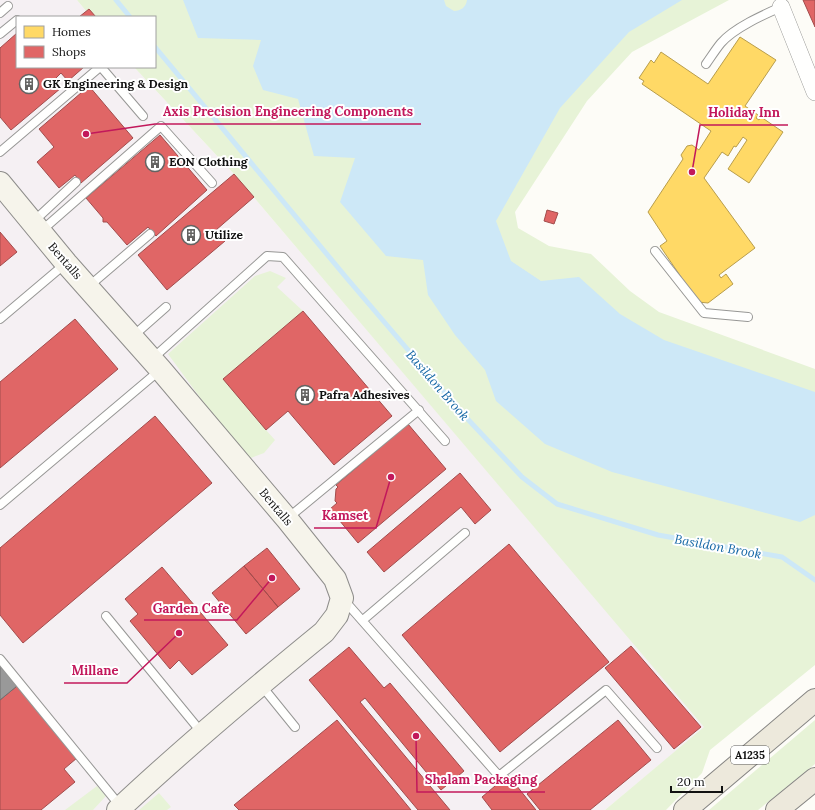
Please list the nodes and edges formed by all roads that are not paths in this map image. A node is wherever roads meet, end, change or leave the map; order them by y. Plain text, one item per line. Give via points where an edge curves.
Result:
1 (779, 4) edge
2 (8, 6) dead end
3 (0, 13) edge
4 (16, 21) edge
5 (0, 34) edge
6 (706, 64) dead end
7 (99, 68) edge
8 (101, 68) edge
9 (815, 92) edge
10 (143, 116) dead end
11 (0, 152) edge
12 (76, 182) dead end
13 (0, 183) edge
14 (212, 183) dead end
15 (36, 227) junction
16 (150, 234) dead end
17 (655, 250) dead end
18 (66, 263) junction
19 (88, 288) junction
20 (166, 307) dead end
21 (748, 317) dead end
22 (0, 319) edge
23 (131, 337) junction
24 (156, 365) junction
25 (419, 410) junction
26 (445, 441) dead end
27 (0, 505) edge
28 (287, 519) junction
29 (465, 533) dead end
30 (342, 598) junction
31 (106, 616) dead end
32 (363, 620) junction
33 (0, 659) edge
34 (260, 684) junction
35 (815, 700) edge
36 (295, 727) dead end
37 (203, 733) junction
38 (658, 748) dead end
39 (815, 779) edge
40 (119, 809) edge
41 (685, 810) edge
42 (777, 810) edge

1 - 6 lane via 728,36
1 - 9 street
2 - 3 lane
4 - 5 lane
7 - 11 lane
8 - 10 lane
12 - 15 lane
13 - 15 street, Bentalls
14 - 15 lane via 161,126
15 - 18 street, Bentalls
16 - 19 lane
17 - 21 lane via 704,313
18 - 19 street, Bentalls
18 - 22 lane
19 - 23 street, Bentalls
20 - 23 lane
23 - 24 street, Bentalls
24 - 25 lane via 267,256 283,257
24 - 27 lane
24 - 28 street, Bentalls
25 - 26 lane
25 - 28 lane
28 - 30 street, Bentalls via 335,579
29 - 32 lane
30 - 32 lane
30 - 34 street via 337,616 324,632
31 - 37 lane
32 - 38 lane via 499,776 606,690
33 - 40 lane
34 - 36 lane
34 - 37 street
35 - 41 main road, A1235
37 - 40 street via 159,776
39 - 42 main road

